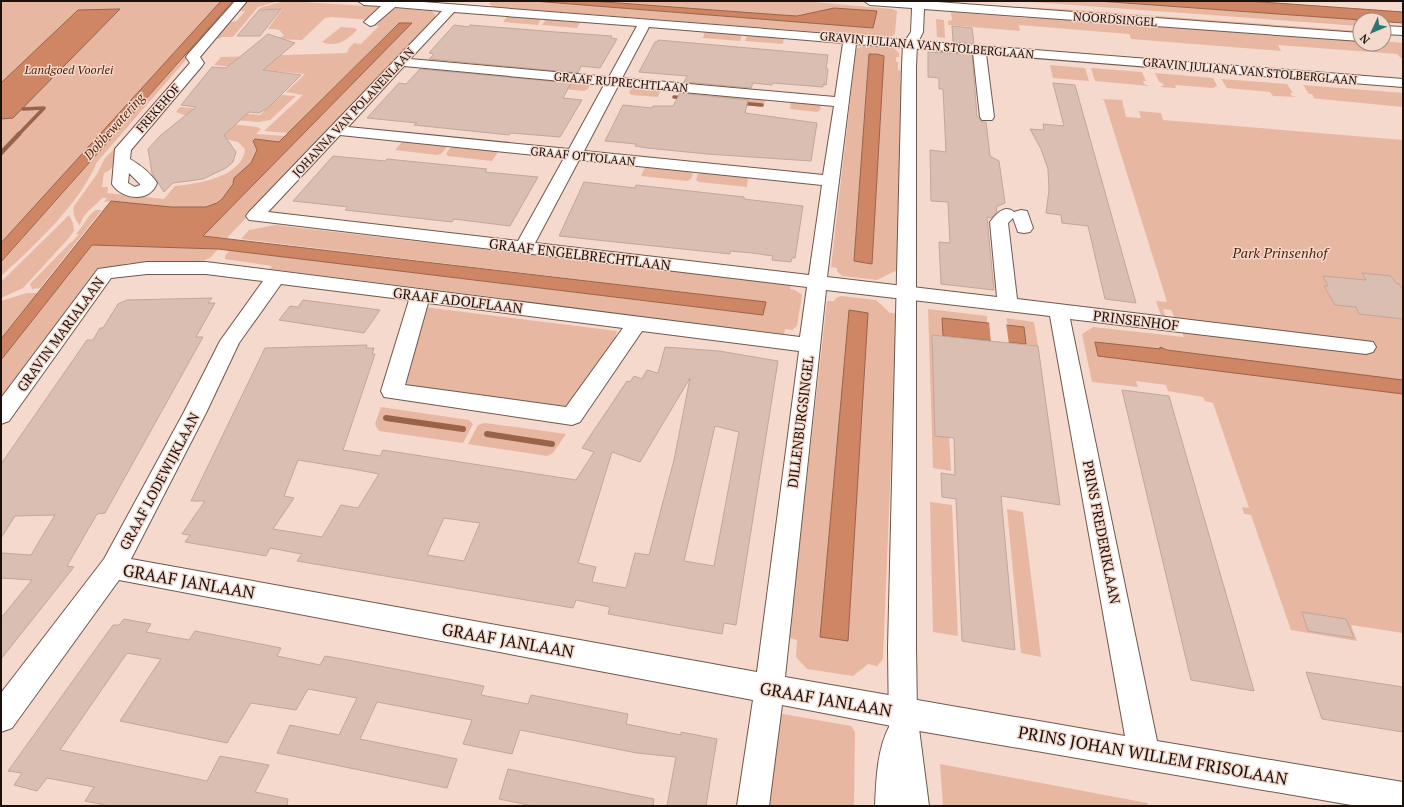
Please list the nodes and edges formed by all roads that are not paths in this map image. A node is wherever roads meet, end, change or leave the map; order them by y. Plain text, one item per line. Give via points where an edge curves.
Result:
1 (241, 1) edge
2 (364, 1) edge
3 (870, 1) edge
4 (982, 1) edge
5 (904, 2) edge
6 (392, 3) junction
7 (918, 3) edge
8 (451, 8) junction
9 (904, 17) dead end
10 (370, 22) dead end
11 (645, 23) junction
12 (1352, 27) edge
13 (1392, 30) edge
14 (1403, 31) edge
15 (1352, 36) edge
16 (907, 37) junction
17 (850, 39) junction
18 (1392, 39) edge
19 (1403, 40) edge
20 (979, 49) junction
21 (400, 62) junction
22 (613, 82) junction
23 (1403, 83) edge
24 (842, 102) junction
25 (987, 117) dead end
26 (336, 130) junction
27 (574, 155) junction
28 (123, 162) dead end
29 (831, 181) junction
30 (255, 216) joint
31 (1018, 219) dead end
32 (523, 248) junction
33 (105, 273) joint
34 (276, 277) junction
35 (817, 283) junction
36 (905, 293) junction
37 (420, 295) junction
38 (1008, 305) junction
39 (1059, 311) junction
40 (638, 322) junction
41 (809, 345) junction
42 (1366, 347) dead end
43 (1, 415) edge
44 (113, 567) junction
45 (769, 689) junction
46 (902, 713) junction
47 (1, 716) edge
48 (1144, 754) junction
49 (1403, 798) edge
50 (753, 806) edge
51 (891, 806) edge
52 (912, 806) edge

1 - 28 street, FREKEHOF via 193,57 197,63 123,149
2 - 6 street, GRAVIN JULIANA VAN STOLBERGLAAN
3 - 5 street, NOORDSINGEL
4 - 12 street, NOORDSINGEL
5 - 7 street, NOORDSINGEL
5 - 9 street
6 - 8 street, GRAVIN JULIANA VAN STOLBERGLAAN
6 - 10 street
7 - 15 street, NOORDSINGEL
7 - 16 street via 917,32
8 - 11 street, GRAVIN JULIANA VAN STOLBERGLAAN
8 - 21 street, JOHANNA VAN POLANENLAAN
11 - 17 street, GRAVIN JULIANA VAN STOLBERGLAAN
11 - 22 street
13 - 14 street
16 - 17 street, GRAVIN JULIANA VAN STOLBERGLAAN
16 - 20 street, GRAVIN JULIANA VAN STOLBERGLAAN
16 - 36 street
17 - 24 street, DILLENBURGSINGEL
18 - 19 street
20 - 23 street, GRAVIN JULIANA VAN STOLBERGLAAN
20 - 25 street
21 - 22 street, GRAAF RUPRECHTLAAN
21 - 26 street, JOHANNA VAN POLANENLAAN
22 - 24 street, GRAAF RUPRECHTLAAN
22 - 27 street
24 - 29 street, DILLENBURGSINGEL
26 - 27 street, GRAAF OTTOLAAN
26 - 30 street, JOHANNA VAN POLANENLAAN
27 - 29 street, GRAAF OTTOLAAN
27 - 32 street
29 - 35 street, DILLENBURGSINGEL
30 - 32 street, GRAAF ENGELBRECHTLAAN
31 - 38 street via 999,222
32 - 35 street, GRAAF ENGELBRECHTLAAN
33 - 34 street, GRAAF ADOLFLAAN via 147,268 206,268
33 - 43 street, GRAVIN MARIALAAN
34 - 37 street, GRAAF ADOLFLAAN
34 - 44 street, GRAAF LODEWIJKLAAN via 230,341 195,413
35 - 36 street, GRAAF ENGELBRECHTLAAN
35 - 41 street, DILLENBURGSINGEL
36 - 38 street, PRINSENHOF
36 - 46 street
37 - 40 street, GRAAF ADOLFLAAN
37 - 40 street via 392,391 572,416
38 - 39 street, PRINSENHOF
39 - 42 street, PRINSENHOF
39 - 48 street, PRINS FREDERIKLAAN
40 - 41 street, GRAAF ADOLFLAAN
41 - 45 street, DILLENBURGSINGEL
44 - 45 street, GRAAF JANLAAN
44 - 47 street, GRAAF LODEWIJKLAAN
45 - 46 street, GRAAF JANLAAN
45 - 50 street, DILLENBURGSINGEL
46 - 48 street, PRINS JOHAN WILLEM FRISOLAAN
46 - 51 street
46 - 52 street
48 - 49 street, PRINS JOHAN WILLEM FRISOLAAN

